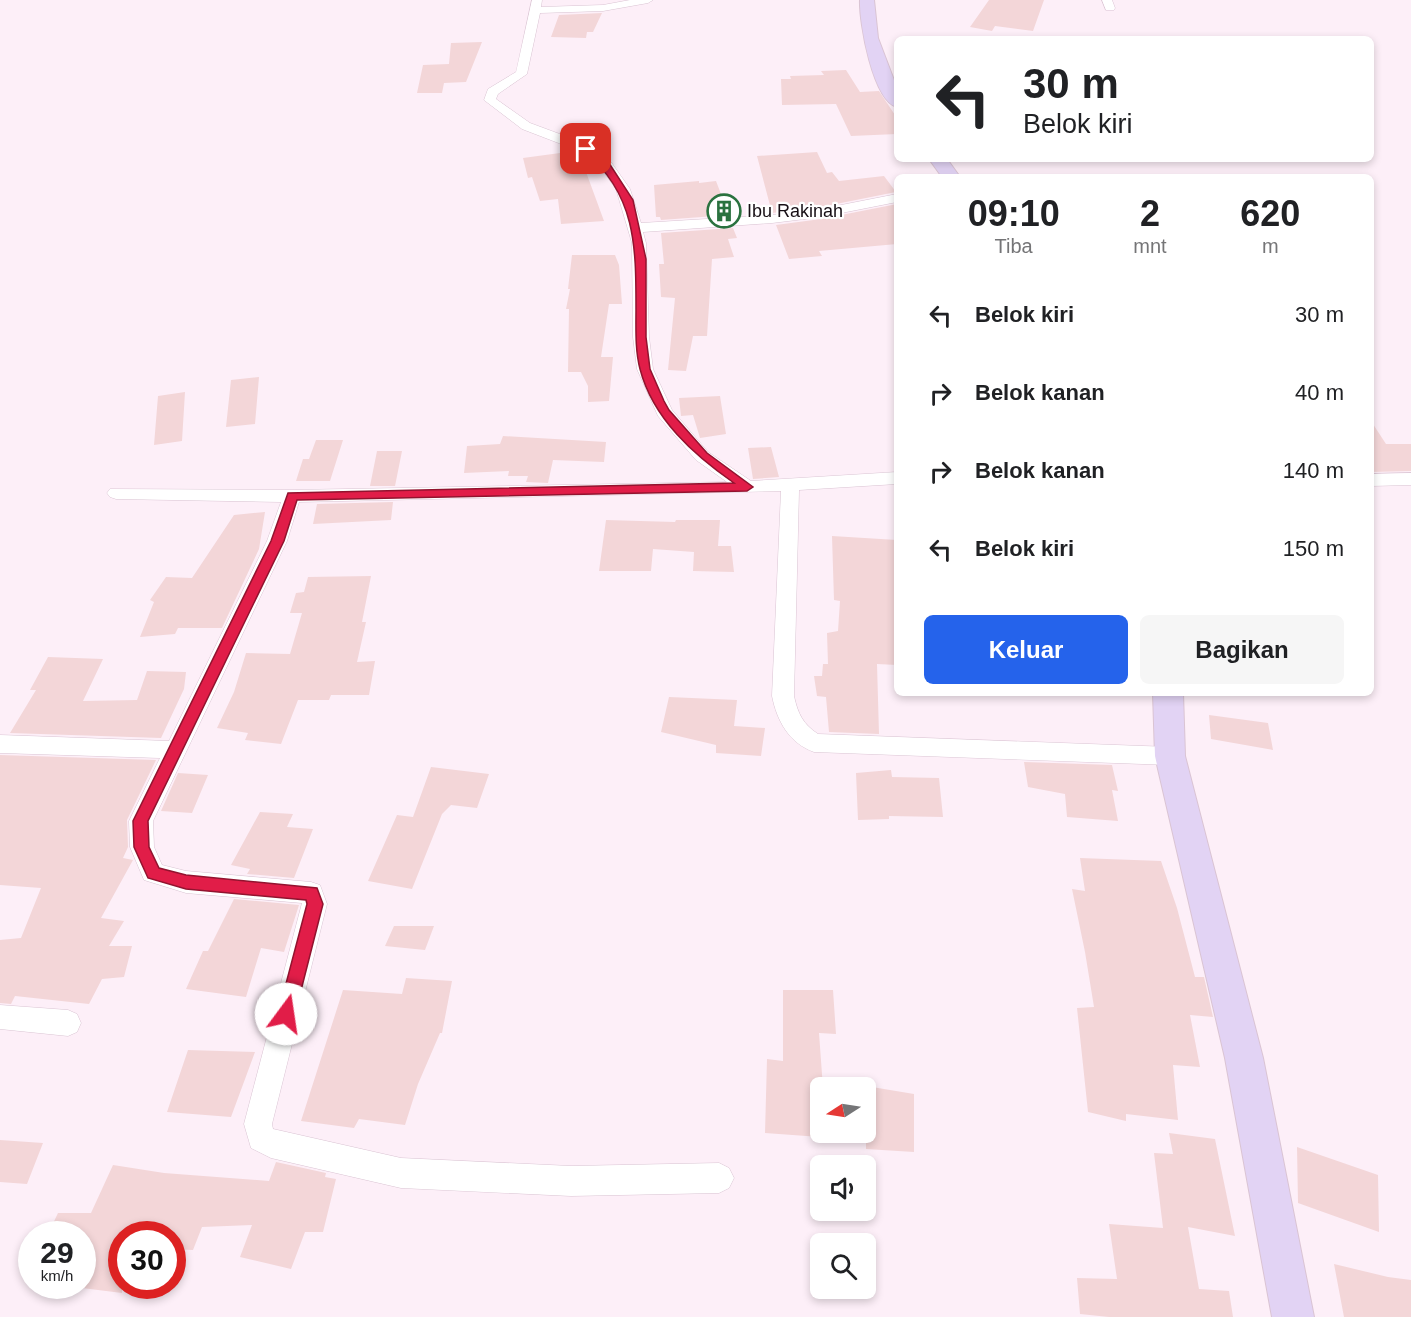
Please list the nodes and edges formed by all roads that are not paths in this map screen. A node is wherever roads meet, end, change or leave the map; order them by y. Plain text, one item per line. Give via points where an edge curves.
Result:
1 (648, 0) edge
2 (536, 5) edge
3 (866, 5) edge
4 (894, 96) edge
5 (894, 199) edge
6 (635, 228) junction
7 (894, 478) edge
8 (1411, 479) edge
9 (1374, 480) edge
10 (790, 485) junction
11 (747, 487) junction
12 (116, 493) dead end
13 (292, 496) junction
14 (1168, 696) edge
15 (0, 744) edge
16 (173, 750) junction
17 (1170, 756) junction
18 (0, 1017) edge
19 (68, 1023) dead end
20 (718, 1178) dead end
21 (1293, 1317) edge

1 - 2 street via 603,8
2 - 6 street via 520,74 492,92 490,100 526,126 586,149 606,165 628,200
3 - 4 street via 880,69
5 - 6 street via 772,219
6 - 11 street via 641,265 641,337 645,369 653,389 664,412 702,456
7 - 10 street
8 - 9 street
10 - 11 street
10 - 17 street via 783,696 787,716 798,732 814,744
11 - 13 street
12 - 13 street
13 - 16 street via 278,541
14 - 17 street
15 - 16 street
16 - 20 street via 141,821 142,847 153,873 186,882 311,893 314,898 258,1124 261,1138 271,1144 402,1173 571,1181
17 - 21 street via 1241,1046
18 - 19 street

